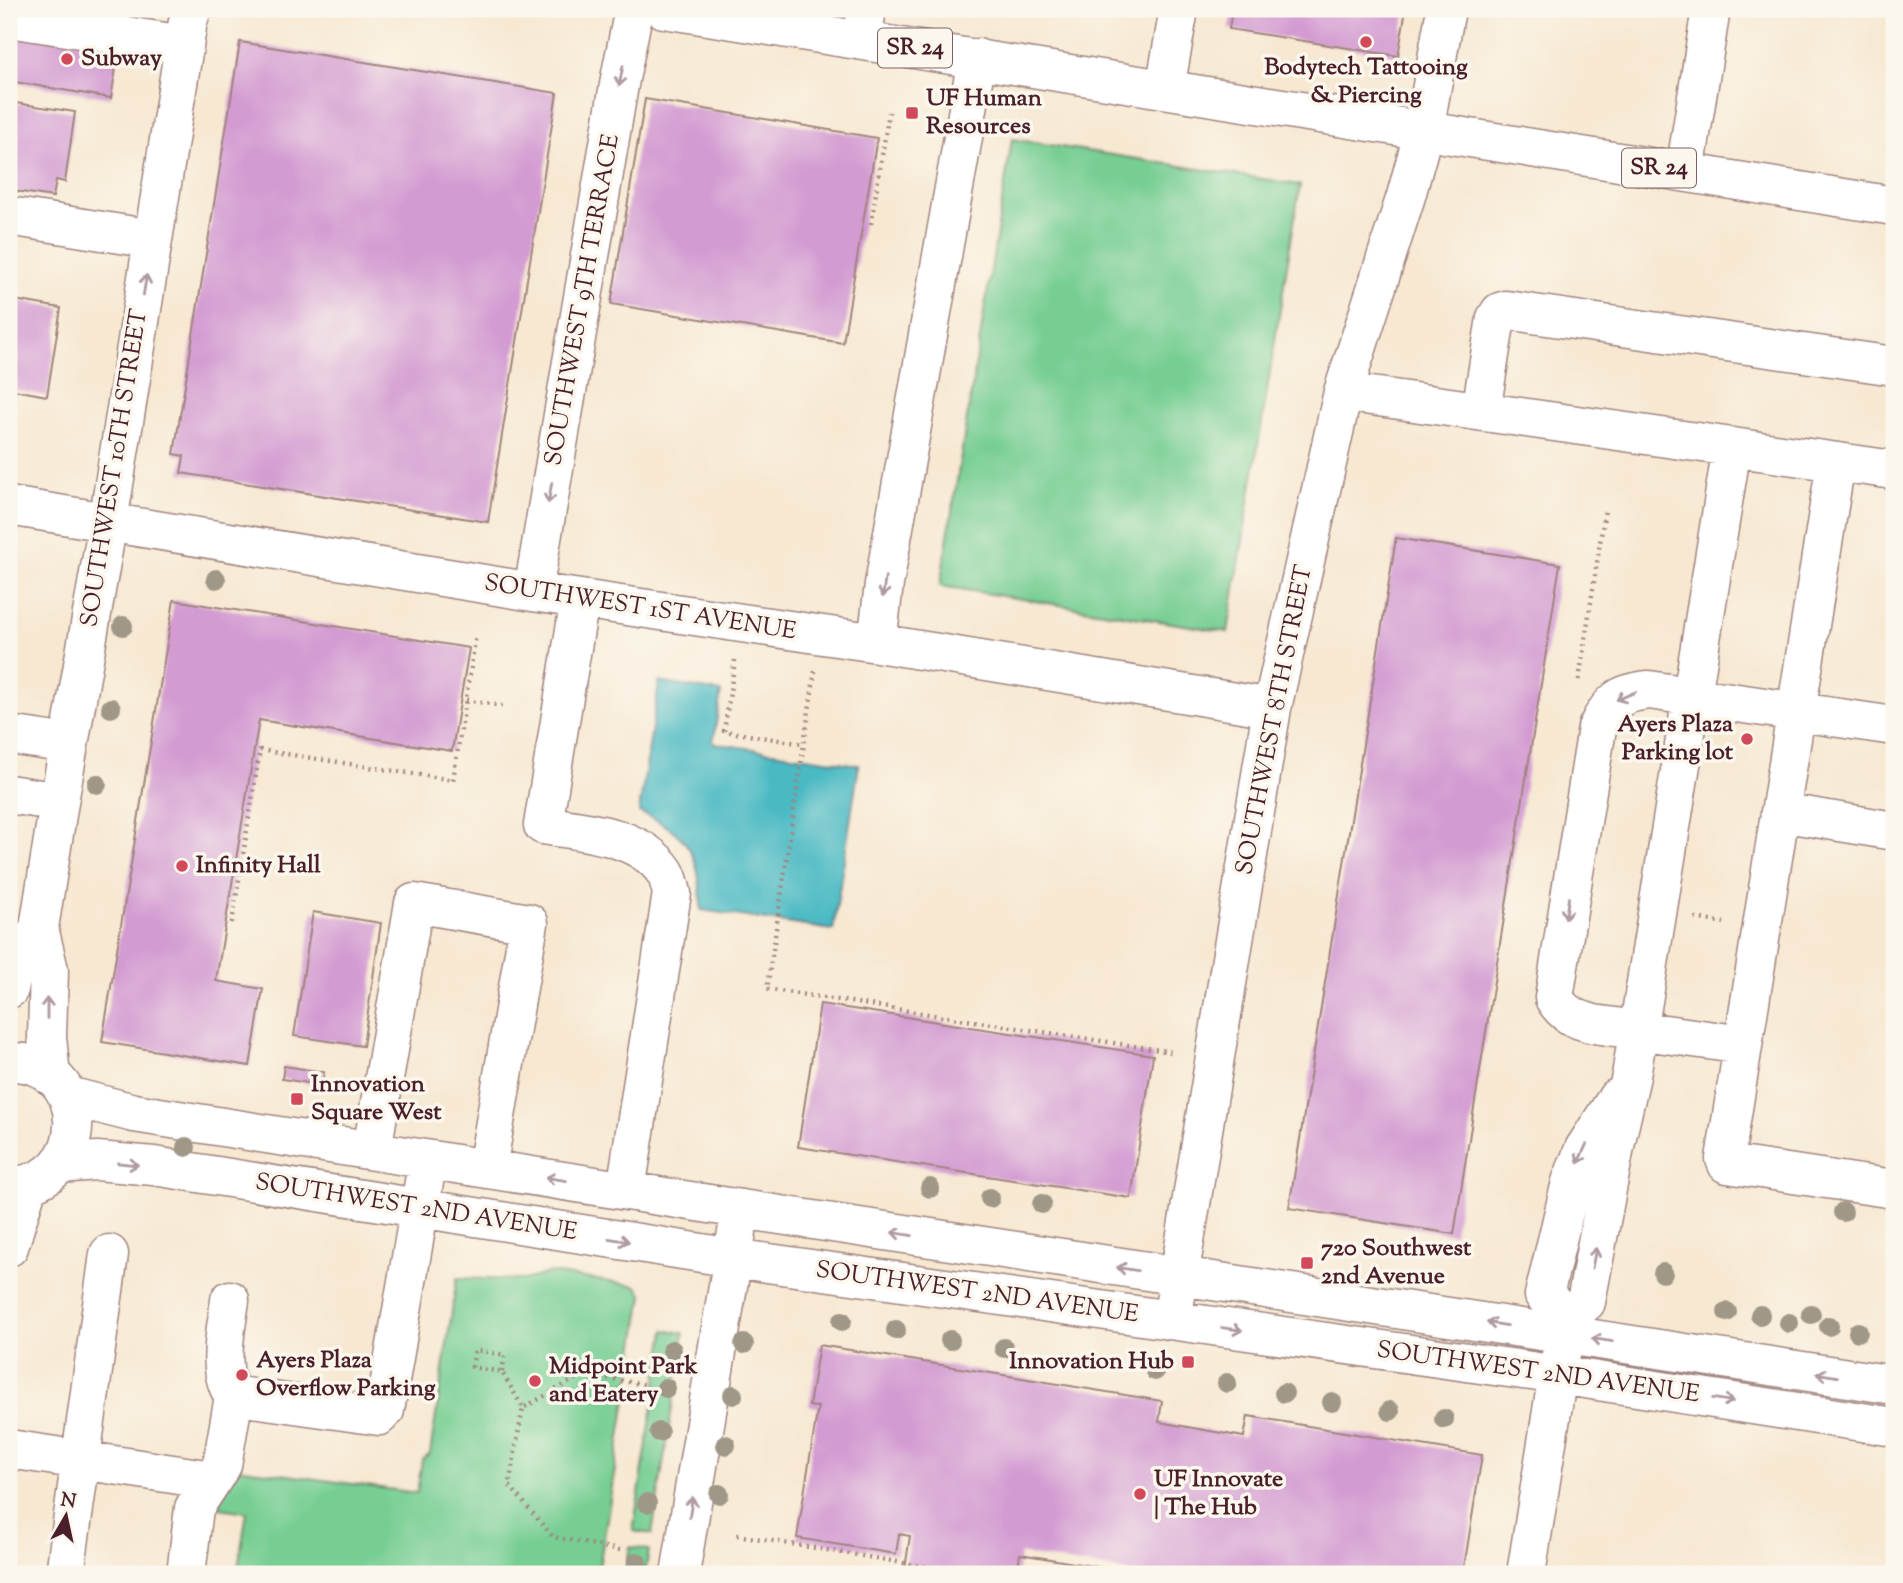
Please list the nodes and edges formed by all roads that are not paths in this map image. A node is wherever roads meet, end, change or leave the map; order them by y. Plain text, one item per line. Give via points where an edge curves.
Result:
1 (192, 9) edge
2 (634, 9) edge
3 (664, 9) edge
4 (1179, 9) edge
5 (1446, 9) edge
6 (1711, 9) edge
7 (9, 18) edge
8 (785, 18) edge
9 (865, 24) edge
10 (184, 45) junction
11 (977, 58) junction
12 (1166, 89) junction
13 (1424, 130) junction
14 (1685, 173) junction
15 (1894, 206) edge
16 (9, 216) edge
17 (152, 239) junction
18 (1894, 366) edge
19 (1343, 392) junction
20 (1481, 411) junction
21 (1732, 447) junction
22 (1836, 462) junction
23 (1894, 470) edge
24 (9, 506) edge
25 (108, 522) junction
26 (533, 592) junction
27 (580, 599) junction
28 (877, 643) junction
29 (1692, 694) junction
30 (1272, 708) junction
31 (1797, 710) junction
32 (1894, 726) edge
33 (9, 735) edge
34 (69, 744) junction
35 (9, 794) edge
36 (59, 802) junction
37 (1780, 812) junction
38 (1894, 831) edge
39 (39, 928) junction
40 (9, 989) edge
41 (1639, 1031) junction
42 (1743, 1045) junction
43 (9, 1062) edge
44 (60, 1086) junction
45 (372, 1150) junction
46 (429, 1159) junction
47 (60, 1164) junction
48 (487, 1168) junction
49 (19, 1185) edge
50 (1894, 1189) edge
51 (626, 1191) junction
52 (419, 1209) junction
53 (741, 1209) junction
54 (9, 1247) edge
55 (109, 1254) dead end
56 (733, 1258) junction
57 (1178, 1277) junction
58 (230, 1300) dead end
59 (1172, 1321) junction
60 (1566, 1326) junction
61 (1559, 1375) junction
62 (1894, 1385) edge
63 (235, 1398) junction
64 (1894, 1427) edge
65 (9, 1449) edge
66 (81, 1462) junction
67 (212, 1480) junction
68 (65, 1574) edge
69 (186, 1574) edge
70 (680, 1574) edge
71 (1526, 1574) edge

1 - 10 street, SOUTHWEST 10TH STREET
2 -> 26 street, SOUTHWEST 9TH TERRACE
3 - 8 street, SR 24
4 - 12 street
5 - 13 street, SOUTHWEST 8TH STREET
6 - 14 street
7 - 10 street
8 - 9 street, SR 24
9 - 11 street, SR 24
10 - 17 street, SOUTHWEST 10TH STREET
11 - 12 street, SR 24
11 -> 28 street
12 - 13 street, SR 24
13 - 14 street, SR 24
13 - 19 street, SOUTHWEST 8TH STREET
14 - 15 street, SR 24
16 - 17 street
25 -> 17 street, SOUTHWEST 10TH STREET
18 - 20 street via 1506,310 1496,318
19 - 20 street
19 - 30 street, SOUTHWEST 8TH STREET
20 - 21 street
21 - 22 street
21 - 29 street
22 - 23 street
22 - 31 street
24 - 25 street, SOUTHWEST 1ST AVENUE
25 - 26 street, SOUTHWEST 1ST AVENUE
25 - 34 street, SOUTHWEST 10TH STREET
26 - 27 street, SOUTHWEST 1ST AVENUE
27 - 28 street, SOUTHWEST 1ST AVENUE
27 - 51 street via 543,825 634,846 667,874 672,893
28 - 30 street, SOUTHWEST 1ST AVENUE
29 - 31 street
29 - 41 street
29 -> 41 street via 1631,691 1606,709 1597,728 1555,984 1561,1010 1574,1018
30 - 57 street, SOUTHWEST 8TH STREET
31 - 32 street
31 - 37 street
33 - 34 street
34 - 36 street, SOUTHWEST 10TH STREET
35 - 36 street
36 - 39 street, SOUTHWEST 10TH STREET
37 - 38 street
37 - 42 street
39 - 40 street, SOUTHWEST 10TH STREET via 15,967
44 -> 39 street, SOUTHWEST 10TH STREET via 47,1037 49,970
41 - 42 street
41 - 60 street via 1631,1076 1584,1149 1571,1182 1544,1295
42 - 50 street via 1725,1163
43 - 44 street, SOUTHWEST 2ND AVENUE via 36,1066
44 - 45 street, SOUTHWEST 2ND AVENUE via 134,1113
44 - 47 street, SOUTHWEST 10TH STREET via 73,1112 74,1133
45 - 46 street, SOUTHWEST 2ND AVENUE
45 - 48 street via 414,904 529,923
46 - 48 street, SOUTHWEST 2ND AVENUE
46 - 52 street
47 - 49 street via 46,1177
47 -> 52 street, SOUTHWEST 2ND AVENUE via 145,1165
51 -> 48 street, SOUTHWEST 2ND AVENUE
49 - 54 street
51 - 53 street, SOUTHWEST 2ND AVENUE
52 -> 56 street, SOUTHWEST 2ND AVENUE
52 - 63 street via 385,1410 379,1416
53 - 56 street
57 -> 53 street, SOUTHWEST 2ND AVENUE
55 - 66 street
56 - 59 street, SOUTHWEST 2ND AVENUE
70 -> 56 street
57 - 59 street, SOUTHWEST 8TH STREET
60 -> 57 street, SOUTHWEST 2ND AVENUE
58 - 63 street via 223,1365 228,1389
59 -> 61 street, SOUTHWEST 2ND AVENUE
60 - 61 street
62 -> 60 street, SOUTHWEST 2ND AVENUE
61 -> 64 street, SOUTHWEST 2ND AVENUE
61 - 71 street
63 - 67 street via 222,1465
65 - 66 street
66 - 67 street
66 - 68 street
67 - 69 street via 194,1508

